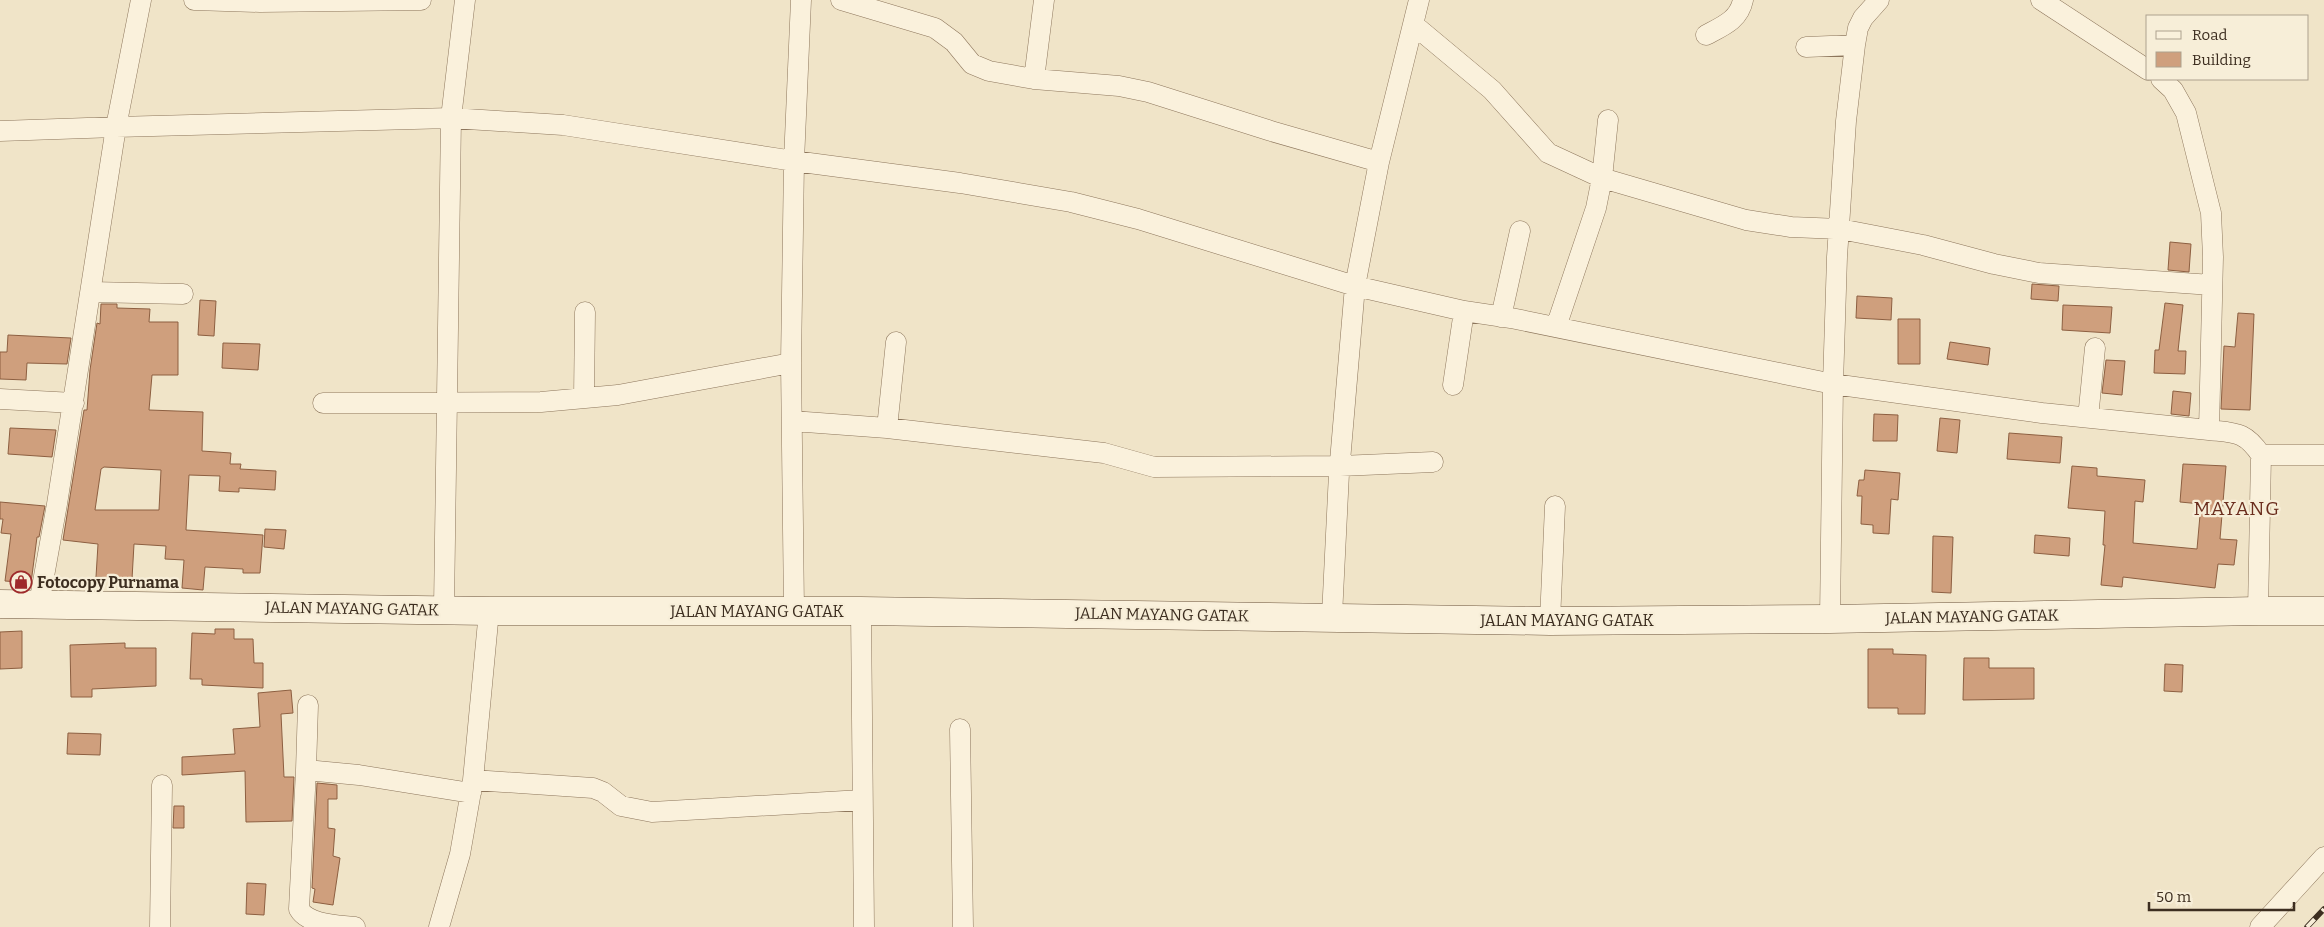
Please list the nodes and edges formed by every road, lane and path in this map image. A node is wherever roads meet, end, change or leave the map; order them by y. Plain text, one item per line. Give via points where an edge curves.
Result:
1 (141, 0) edge
2 (194, 0) edge
3 (421, 0) edge
4 (465, 0) edge
5 (801, 0) edge
6 (842, 0) edge
7 (1044, 0) edge
8 (1743, 0) edge
9 (1879, 0) edge
10 (2041, 0) edge
11 (1416, 13) edge
12 (1706, 35) dead end
13 (1855, 45) junction
14 (1806, 47) dead end
15 (2146, 69) edge
16 (1034, 79) junction
17 (2162, 80) edge
18 (451, 118) junction
19 (1608, 120) dead end
20 (116, 127) junction
21 (0, 131) edge
22 (794, 161) junction
23 (1379, 162) junction
24 (1602, 178) junction
25 (1840, 229) junction
26 (1520, 231) dead end
27 (2212, 285) junction
28 (1355, 286) junction
29 (91, 292) junction
30 (184, 294) dead end
31 (1464, 311) junction
32 (585, 312) dead end
33 (1501, 317) junction
34 (1556, 327) junction
35 (896, 342) dead end
36 (2095, 348) dead end
37 (791, 363) junction
38 (1833, 384) junction
39 (1453, 385) dead end
40 (0, 398) edge
41 (584, 398) junction
42 (446, 402) junction
43 (74, 403) junction
44 (323, 403) dead end
45 (2088, 418) junction
46 (792, 421) junction
47 (887, 428) junction
48 (2209, 430) junction
49 (2261, 455) junction
50 (2324, 455) edge
51 (1433, 462) dead end
52 (1340, 466) junction
53 (1555, 506) dead end
54 (0, 604) edge
55 (39, 604) junction
56 (444, 608) junction
57 (794, 610) junction
58 (489, 611) junction
59 (861, 611) junction
60 (2258, 611) junction
61 (2324, 611) edge
62 (1332, 616) junction
63 (1830, 619) junction
64 (1550, 621) junction
65 (308, 705) dead end
66 (960, 729) dead end
67 (306, 770) junction
68 (162, 785) dead end
69 (472, 786) junction
70 (862, 800) junction
71 (2324, 857) edge
72 (160, 927) edge
73 (355, 927) edge
74 (439, 927) edge
75 (864, 927) edge
76 (963, 927) edge
77 (2260, 927) edge

1 - 20 street
2 - 3 street
4 - 18 street
5 - 22 street
6 - 16 street via 935,28 980,68
7 - 16 street
8 - 12 street via 1739,12 1730,22
9 - 13 street via 1863,18
10 - 15 street
11 - 23 street
11 - 24 street via 1548,153
13 - 14 street
13 - 25 street via 1846,121
16 - 23 street via 1119,86 1148,92 1271,132
17 - 27 street via 2173,90 2186,113 2211,213
18 - 20 street
18 - 22 street via 563,125
18 - 42 street
19 - 24 street
20 - 21 street
20 - 29 street
22 - 28 street via 960,183 1071,202 1138,219
22 - 37 street
23 - 28 street
24 - 25 street via 1746,220 1791,227
24 - 34 street via 1596,208
25 - 27 street via 2039,273
25 - 38 street
26 - 33 street
27 - 48 street
28 - 31 street
28 - 52 street
29 - 30 street
29 - 43 street
31 - 33 street
31 - 39 street
32 - 41 street
33 - 34 street
34 - 38 street
35 - 47 street
36 - 45 street
37 - 41 street via 637,392
37 - 46 street
38 - 45 street
38 - 63 street
40 - 43 street
41 - 42 street via 541,402
42 - 44 street
42 - 56 street
43 - 55 street
45 - 48 street
46 - 47 street
46 - 57 street
47 - 52 street via 1104,453 1154,467
48 - 49 street via 2240,434 2251,441
49 - 50 street
49 - 60 street
51 - 52 street
52 - 62 street
53 - 64 street
54 - 55 street, JALAN MAYANG GATAK
55 - 56 street, JALAN MAYANG GATAK
56 - 58 street, JALAN MAYANG GATAK
57 - 58 street, JALAN MAYANG GATAK
57 - 59 street, JALAN MAYANG GATAK
58 - 69 street
59 - 62 street, JALAN MAYANG GATAK
59 - 70 street
60 - 61 street, JALAN MAYANG GATAK
60 - 63 street, JALAN MAYANG GATAK
62 - 64 street, JALAN MAYANG GATAK
63 - 64 street, JALAN MAYANG GATAK
65 - 67 street
66 - 76 street
67 - 69 street
67 - 73 street via 300,909 305,917
68 - 72 street
69 - 70 street via 593,788 621,806 643,812
69 - 74 street via 460,854
70 - 75 street
71 - 77 street

